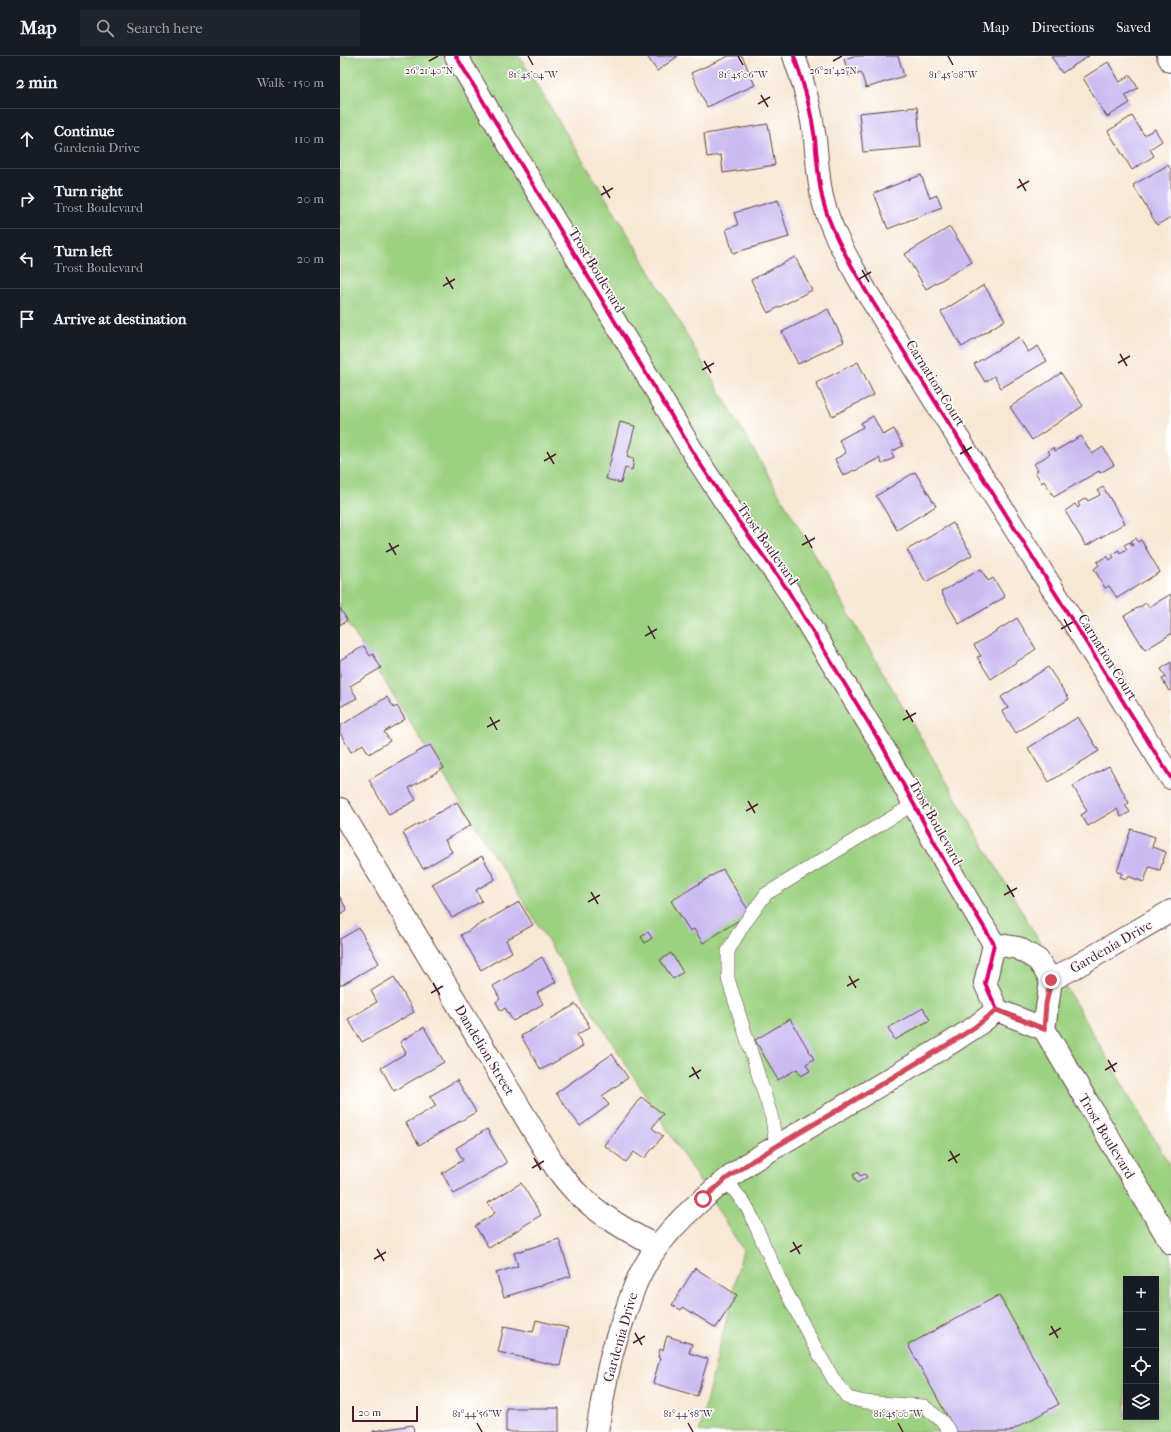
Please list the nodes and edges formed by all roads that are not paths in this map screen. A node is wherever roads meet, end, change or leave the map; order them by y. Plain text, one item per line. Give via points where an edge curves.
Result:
1 (456, 56) edge
2 (794, 56) edge
3 (1168, 56) edge
4 (1171, 61) edge
5 (1171, 778) edge
6 (914, 804) junction
7 (340, 809) edge
8 (1171, 911) edge
9 (994, 944) junction
10 (1051, 980) junction
11 (997, 1010) junction
12 (1044, 1029) junction
13 (776, 1147) junction
14 (726, 1179) junction
15 (1171, 1242) edge
16 (657, 1247) junction
17 (597, 1432) edge
18 (950, 1432) edge

1 - 6 street, Trost Boulevard via 699,462 787,589 883,747
2 - 5 street, Carnation Court via 804,82 811,114 822,198 838,243
3 - 4 street
6 - 9 street, Trost Boulevard
6 - 13 lane via 766,894 728,951 728,979 772,1118
7 - 16 street, Dandelion Street via 556,1168 587,1202 614,1222
8 - 10 street, Gardenia Drive
9 - 10 street via 1018,948 1038,960
9 - 11 street via 984,983
10 - 12 street
11 - 12 street
11 - 13 street, Gardenia Drive via 952,1042
12 - 15 street, Trost Boulevard
13 - 14 street, Gardenia Drive
14 - 16 street, Gardenia Drive via 681,1220
14 - 18 lane via 748,1209 780,1280 815,1347 848,1398 865,1402 924,1406 942,1421
16 - 17 street, Gardenia Drive via 642,1269 632,1292 614,1346

